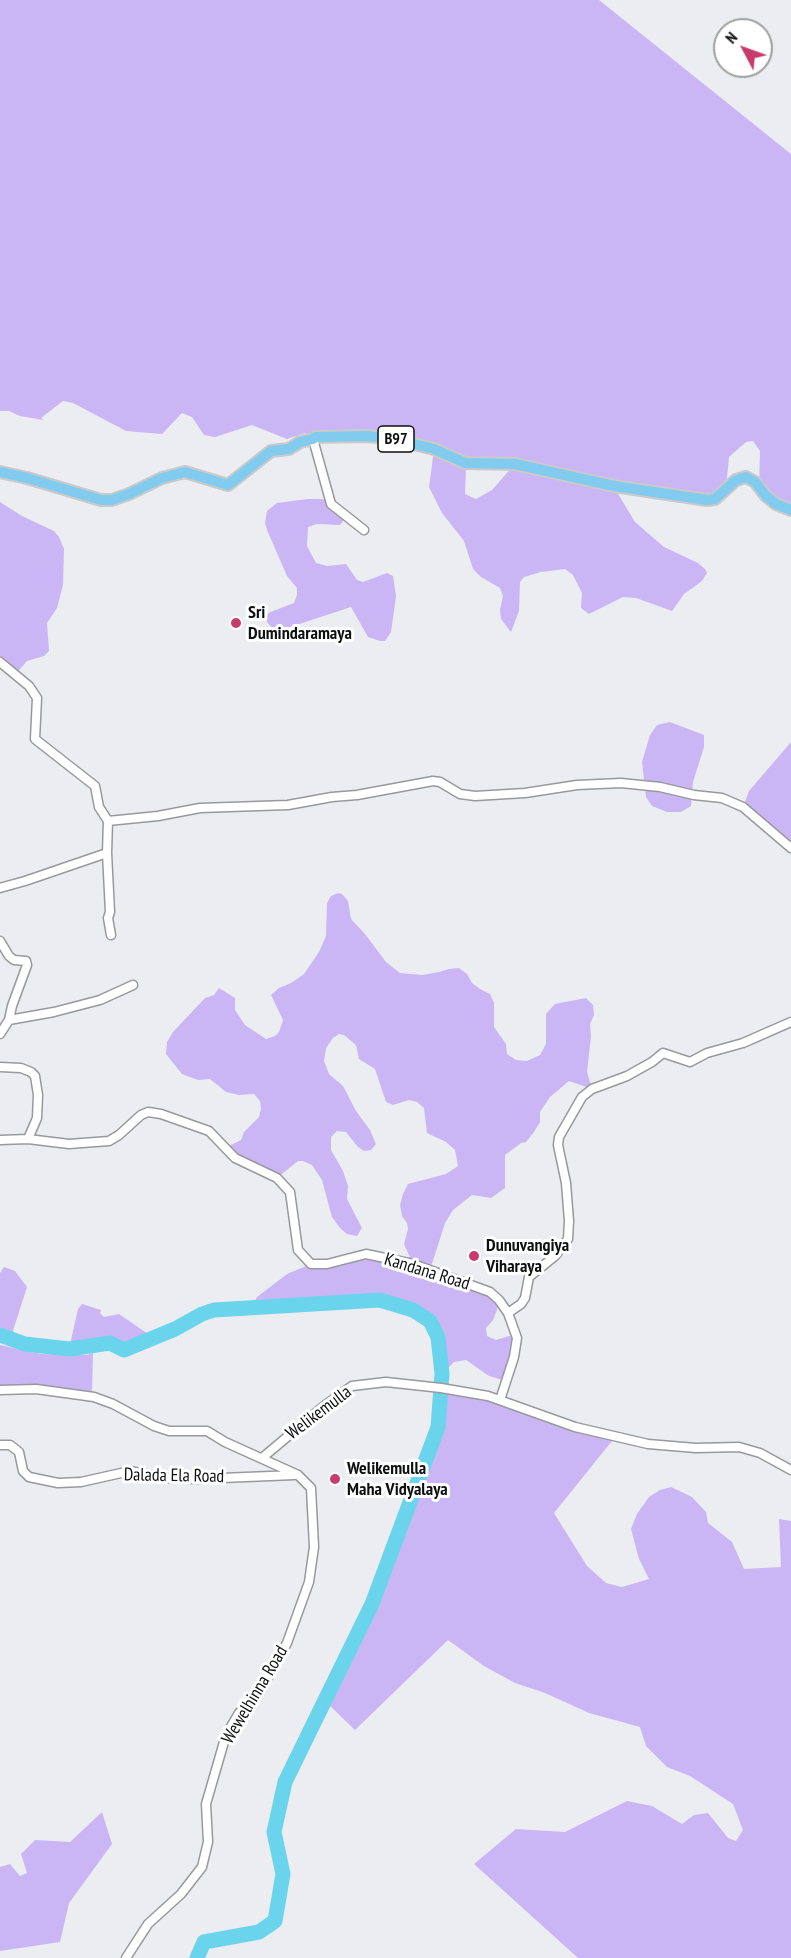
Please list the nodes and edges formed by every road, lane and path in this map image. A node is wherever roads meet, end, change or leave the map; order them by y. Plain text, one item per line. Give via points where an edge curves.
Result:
1 (313, 439) junction
2 (0, 472) edge
3 (791, 510) edge
4 (364, 530) dead end
5 (0, 662) edge
6 (108, 821) junction
7 (791, 848) edge
8 (107, 853) junction
9 (0, 888) edge
10 (111, 935) dead end
11 (0, 941) edge
12 (133, 985) dead end
13 (9, 1020) junction
14 (791, 1022) edge
15 (0, 1034) edge
16 (0, 1067) edge
17 (28, 1139) junction
18 (0, 1140) edge
19 (508, 1313) junction
20 (0, 1390) edge
21 (500, 1400) junction
22 (0, 1445) edge
23 (262, 1458) junction
24 (791, 1470) edge
25 (297, 1475) junction
26 (126, 1958) edge

1 - 2 main road, B97 via 270,452 228,485 185,472 112,500
1 - 3 main road, B97 via 390,438 434,449 465,463 515,464 614,486 707,500 715,499 736,480 746,477 776,504
1 - 4 street via 331,504
5 - 6 street via 29,686 37,698 35,739 95,786 99,807
6 - 7 street via 200,808 288,805 433,781 474,796 621,783 722,798 743,807
6 - 8 street
8 - 9 street
8 - 10 street
11 - 13 street via 9,956 27,965
12 - 13 street via 100,1000
13 - 15 street
14 - 19 street via 690,1062 663,1053 627,1076 592,1089 582,1097 558,1145 566,1183 568,1239 555,1256 529,1277 525,1298
16 - 17 street via 21,1068 35,1077 37,1118
17 - 18 street, Kandana Road
17 - 19 street, Kandana Road via 69,1144 109,1141 148,1112 199,1126 235,1158 277,1178 290,1192 298,1250 311,1264 366,1254 413,1264 490,1292
19 - 21 street, Kandana Road via 517,1338
20 - 23 street via 36,1389 94,1397 163,1429 207,1431
21 - 23 street, Welikemulla via 418,1384 352,1386
21 - 24 street via 575,1427 648,1444 740,1447
22 - 25 street, Dalada Ela Road via 10,1445 19,1452 23,1471 29,1477 58,1483 130,1471 198,1479
23 - 25 street
25 - 26 street, Wewelhinna Road via 312,1488 314,1547 309,1582 287,1643 260,1692 239,1713 226,1735 206,1804 208,1842 202,1867 181,1894 148,1924

